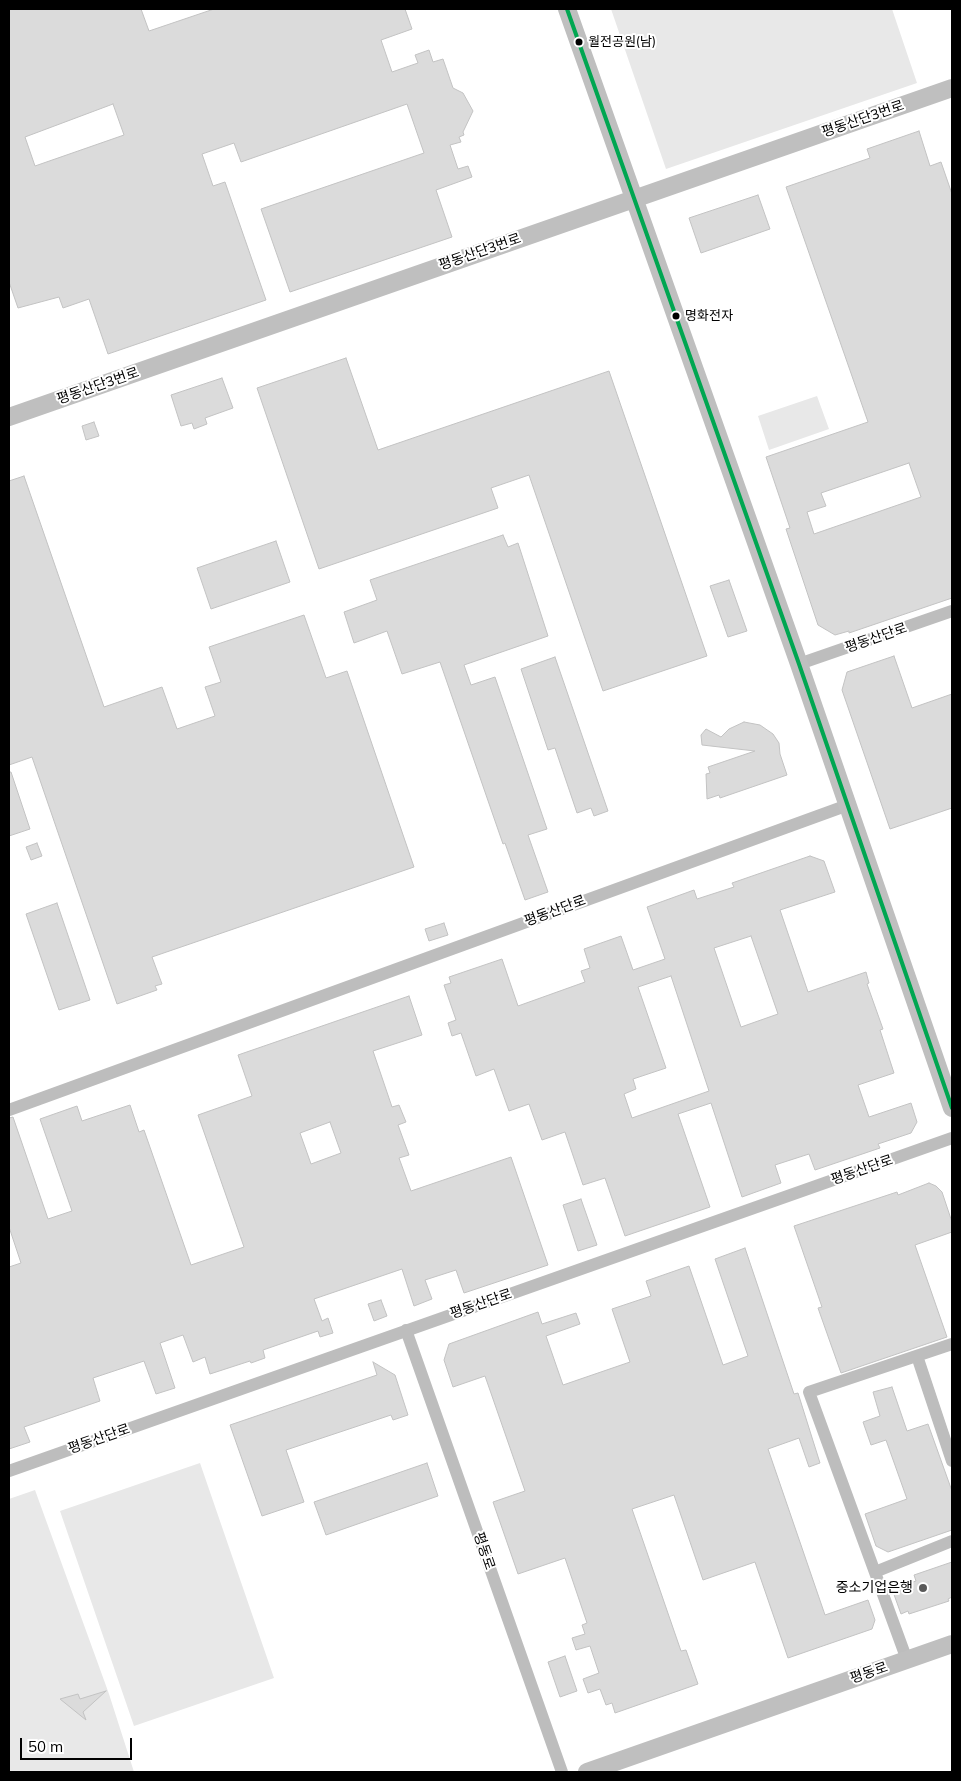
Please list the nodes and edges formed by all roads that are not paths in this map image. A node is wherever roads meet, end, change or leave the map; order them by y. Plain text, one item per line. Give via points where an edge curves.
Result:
1 (567, 9) edge
2 (952, 88) edge
3 (632, 198) junction
4 (9, 417) edge
5 (952, 611) edge
6 (799, 664) junction
7 (848, 805) junction
8 (952, 1108) edge
9 (9, 1110) edge
10 (952, 1138) edge
11 (406, 1330) junction
12 (952, 1344) edge
13 (917, 1356) junction
14 (952, 1460) edge
15 (9, 1470) edge
16 (952, 1541) edge
17 (875, 1572) junction
18 (952, 1644) edge
19 (907, 1660) junction
20 (562, 1772) edge
21 (588, 1772) edge

1 - 3 street
2 - 3 street, 평동산단3번로
3 - 4 street, 평동산단3번로
3 - 6 street
5 - 6 street, 평동산단로
6 - 7 street
7 - 8 street
7 - 9 street, 평동산단로
10 - 11 street, 평동산단로
11 - 15 street, 평동산단로
11 - 20 street, 평동로
12 - 13 street
13 - 14 street
13 - 17 street via 809,1392
16 - 17 street
17 - 19 street
18 - 19 street, 평동로
19 - 21 street, 평동로

